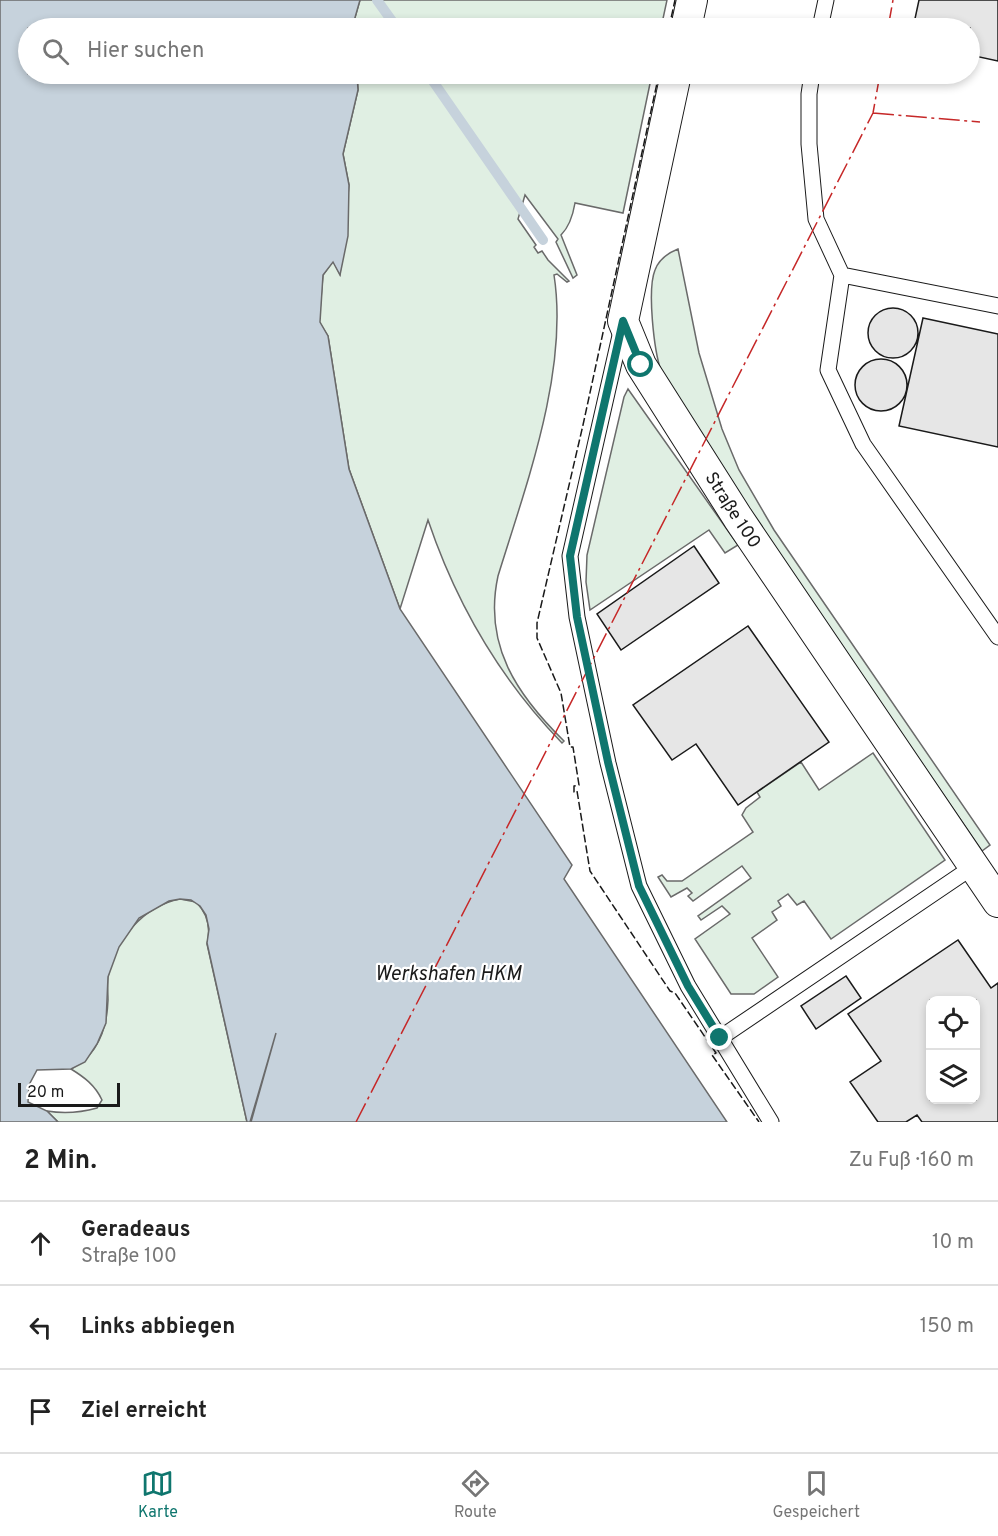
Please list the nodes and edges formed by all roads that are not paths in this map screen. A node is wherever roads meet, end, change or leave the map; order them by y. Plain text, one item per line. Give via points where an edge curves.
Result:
1 (692, 0) edge
2 (826, 0) edge
3 (688, 18) edge
4 (822, 18) edge
5 (674, 84) edge
6 (810, 84) edge
7 (842, 276) junction
8 (998, 306) edge
9 (623, 321) junction
10 (998, 637) edge
11 (974, 866) junction
12 (998, 902) edge
13 (720, 1038) junction
14 (771, 1122) edge

1 - 3 street
2 - 4 lane
5 - 9 street
6 - 7 lane via 809,144 816,219
7 - 8 lane
7 - 10 lane via 828,370 863,444
9 - 11 street, Straße 100 via 641,365 738,518
9 - 13 lane via 570,556 577,617 639,886 688,986
11 - 12 street, Straße 100
11 - 13 lane
13 - 14 lane

